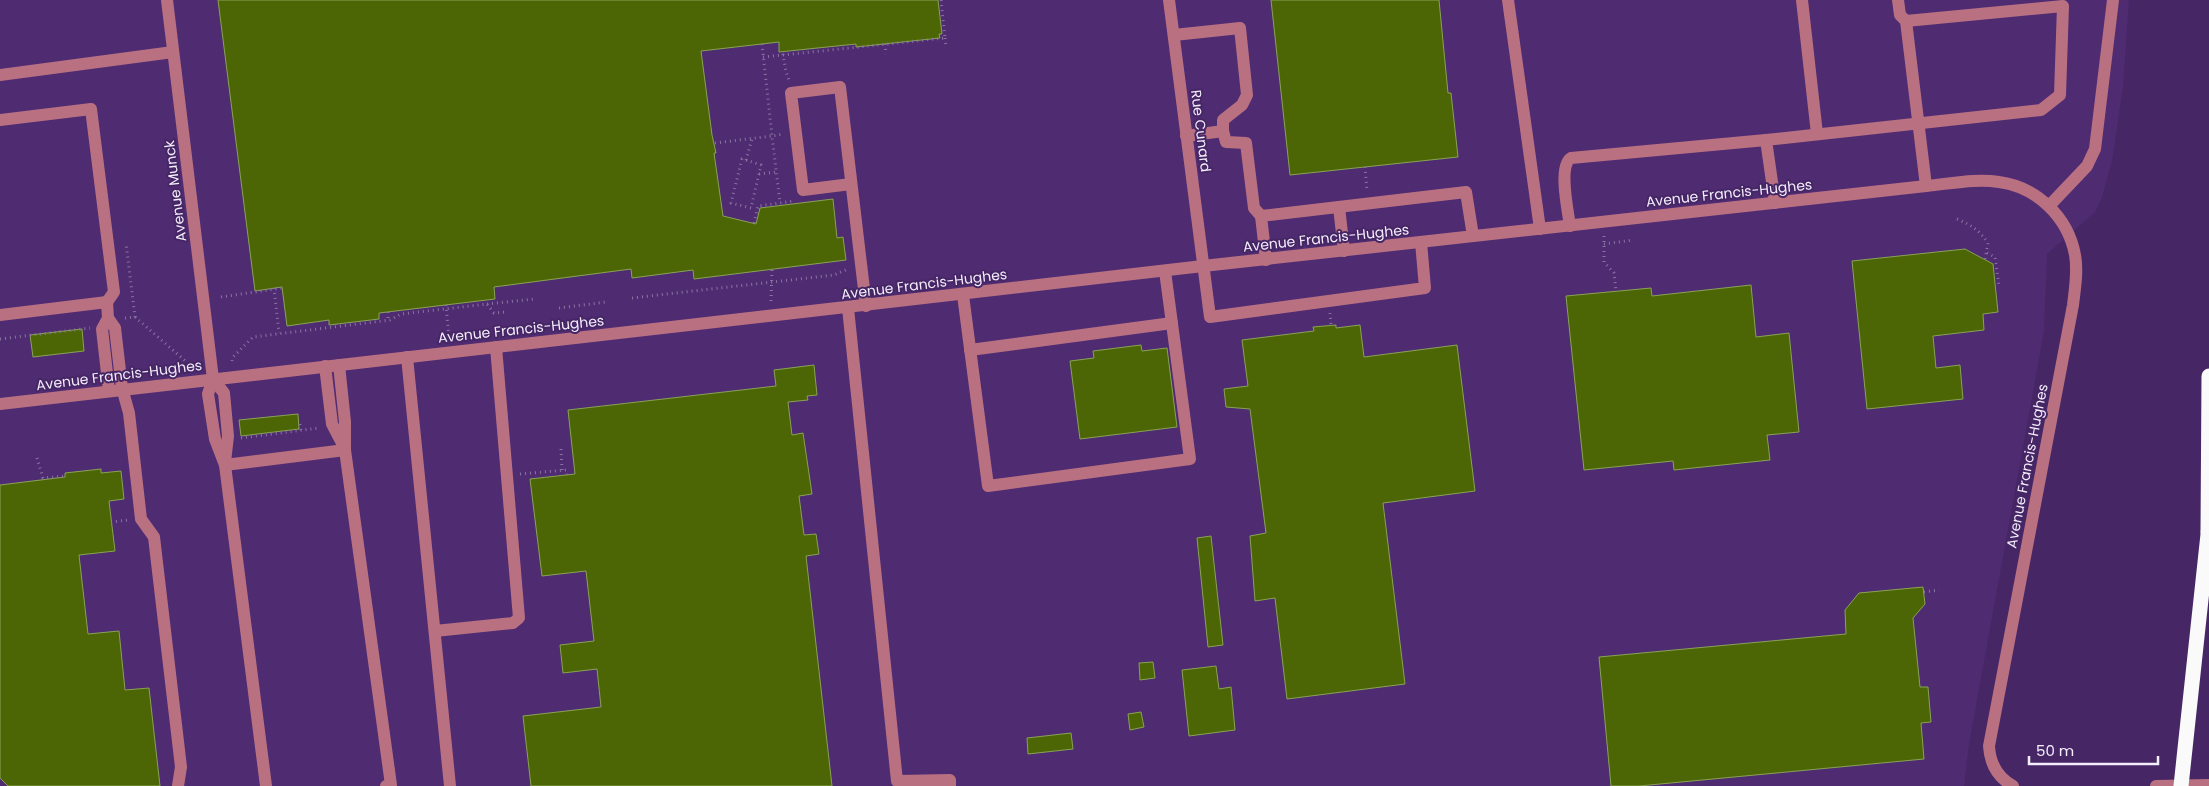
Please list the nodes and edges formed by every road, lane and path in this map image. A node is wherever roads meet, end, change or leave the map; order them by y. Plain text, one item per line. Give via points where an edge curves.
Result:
1 (167, 0) edge
2 (941, 0) edge
3 (1170, 0) edge
4 (1508, 0) edge
5 (1802, 0) edge
6 (1898, 0) edge
7 (2113, 0) edge
8 (1906, 21) junction
9 (1174, 35) junction
10 (945, 38) junction
11 (762, 44) dead end
12 (884, 44) junction
13 (946, 46) dead end
14 (173, 52) junction
15 (783, 54) junction
16 (886, 54) dead end
17 (763, 56) junction
18 (0, 75) edge
19 (791, 84) dead end
20 (0, 120) edge
21 (1918, 122) junction
22 (1224, 131) junction
23 (1816, 134) junction
24 (772, 136) junction
25 (1186, 136) junction
26 (752, 139) junction
27 (1766, 140) junction
28 (715, 143) dead end
29 (746, 160) junction
30 (1366, 167) dead end
31 (776, 172) junction
32 (759, 174) junction
33 (851, 184) junction
34 (1926, 186) junction
35 (1367, 193) dead end
36 (796, 201) dead end
37 (780, 203) junction
38 (1775, 203) junction
39 (752, 205) junction
40 (758, 206) junction
41 (2049, 206) junction
42 (1339, 207) junction
43 (1261, 216) junction
44 (1957, 219) dead end
45 (754, 223) dead end
46 (1570, 226) junction
47 (1540, 229) junction
48 (1473, 236) junction
49 (1604, 236) dead end
50 (1633, 240) dead end
51 (1421, 242) junction
52 (1604, 244) junction
53 (1344, 251) junction
54 (1987, 253) junction
55 (1985, 259) dead end
56 (1266, 260) junction
57 (848, 261) dead end
58 (1203, 266) junction
59 (772, 269) dead end
60 (1165, 271) junction
61 (772, 281) junction
62 (1999, 286) dead end
63 (274, 288) junction
64 (282, 288) dead end
65 (1616, 291) dead end
66 (963, 295) junction
67 (222, 297) dead end
68 (632, 298) dead end
69 (534, 299) dead end
70 (107, 302) junction
71 (606, 302) dead end
72 (771, 302) dead end
73 (486, 304) junction
74 (866, 306) junction
75 (446, 307) junction
76 (559, 308) dead end
77 (848, 308) junction
78 (388, 312) dead end
79 (505, 312) dead end
80 (0, 315) edge
81 (135, 316) dead end
82 (108, 318) junction
83 (388, 320) junction
84 (1172, 323) junction
85 (94, 327) dead end
86 (279, 334) junction
87 (449, 338) dead end
88 (0, 339) edge
89 (496, 347) junction
90 (970, 350) junction
91 (407, 357) junction
92 (232, 361) dead end
93 (338, 365) junction
94 (190, 366) dead end
95 (325, 366) junction
96 (2209, 376) edge
97 (213, 379) junction
98 (122, 388) junction
99 (109, 391) junction
100 (0, 404) edge
101 (300, 424) dead end
102 (326, 428) dead end
103 (302, 431) junction
104 (235, 439) dead end
105 (561, 449) dead end
106 (345, 450) junction
107 (36, 458) dead end
108 (225, 465) junction
109 (562, 470) junction
110 (516, 475) dead end
111 (567, 475) dead end
112 (65, 476) dead end
113 (130, 520) dead end
114 (111, 522) dead end
115 (2209, 528) edge
116 (1938, 590) dead end
117 (1924, 592) dead end
118 (435, 631) junction
119 (2209, 785) edge
120 (178, 786) edge
121 (266, 786) edge
122 (389, 786) edge
123 (450, 786) edge
124 (950, 786) edge
125 (2013, 786) edge
126 (2156, 786) edge
127 (2181, 786) edge

1 - 14 street, Avenue Munck
2 - 10 path
3 - 9 street, Rue Cunard
4 - 47 street
5 - 23 street
6 - 8 street via 1900,15
7 - 41 street via 2095,149 2087,166
8 - 21 street
8 - 21 street via 2063,6 2060,95 2041,110
9 - 22 street via 1240,28 1247,95 1242,105 1223,120
9 - 25 street, Rue Cunard
10 - 12 path
10 - 13 path
11 - 17 path
12 - 15 path
12 - 16 path
14 - 18 street
14 - 97 street, Avenue Munck
15 - 17 path
15 - 19 path
17 - 24 path
20 - 70 street via 91,109 114,292
21 - 23 street
21 - 34 street
22 - 25 street
22 - 43 street via 1226,142 1246,143 1254,208
23 - 27 street
24 - 26 path
24 - 31 path
25 - 58 street, Rue Cunard
26 - 28 path
26 - 29 path
27 - 38 street
27 - 46 street via 1571,158 1565,168
29 - 32 path via 761,165
29 - 39 path via 742,159 731,203 751,208
30 - 35 path
31 - 32 path
31 - 37 path
32 - 39 path
33 - 33 street via 840,87 791,93 803,190
33 - 74 street
34 - 38 street, Avenue Francis-Hughes
34 - 41 street, Avenue Francis-Hughes via 1999,182 2026,190
36 - 37 path
37 - 40 path
38 - 46 street, Avenue Francis-Hughes
39 - 40 path
40 - 45 path
41 - 125 street, Avenue Francis-Hughes via 2070,237 2075,255 2076,283 1990,740 1992,765
42 - 43 street
42 - 48 street via 1466,192
42 - 53 street
43 - 56 street
44 - 54 path via 1983,236 1988,243
46 - 47 street, Avenue Francis-Hughes
47 - 48 street, Avenue Francis-Hughes
48 - 51 street, Avenue Francis-Hughes
49 - 52 path
50 - 52 path
51 - 53 street, Avenue Francis-Hughes
51 - 58 street, Rue Cunard via 1425,288 1210,317
52 - 65 path via 1604,262 1614,273
53 - 56 street, Avenue Francis-Hughes
54 - 55 path
54 - 62 path via 1995,257
56 - 58 street, Avenue Francis-Hughes
57 - 61 path via 849,269 834,275
58 - 60 street, Avenue Francis-Hughes
59 - 61 path
60 - 66 street, Avenue Francis-Hughes
60 - 84 street
61 - 68 path
61 - 72 path
63 - 64 path
63 - 67 path
63 - 86 path
66 - 74 street, Avenue Francis-Hughes
66 - 90 street
69 - 73 path
70 - 80 street
70 - 82 street
71 - 76 path
73 - 75 path
73 - 79 path via 494,313
74 - 77 street, Avenue Francis-Hughes
75 - 83 path via 401,314
75 - 87 path
77 - 89 street, Avenue Francis-Hughes
77 - 124 street via 897,781 950,780
78 - 83 path
81 - 94 path
82 - 98 street via 115,328
82 - 99 street via 102,328
83 - 86 path
84 - 90 street
84 - 90 street via 1190,459 988,486
85 - 88 path
86 - 92 path via 253,337
89 - 91 street, Avenue Francis-Hughes
89 - 118 street via 519,618 513,623
91 - 93 street, Avenue Francis-Hughes
91 - 118 street
93 - 95 street, Avenue Francis-Hughes
93 - 106 street
95 - 97 street, Avenue Francis-Hughes
95 - 106 street via 332,424
96 - 115 highway
97 - 98 street, Avenue Francis-Hughes
97 - 108 street, Avenue Munck via 208,394 215,438
98 - 99 street, Avenue Francis-Hughes
98 - 120 street via 129,413 141,519 154,537 181,767
99 - 100 street, Avenue Francis-Hughes
101 - 103 path
102 - 103 path
103 - 104 path
105 - 109 path
106 - 108 street
106 - 122 street
107 - 112 path via 42,478
108 - 121 street, Avenue Munck
109 - 110 path
109 - 111 path via 566,470
113 - 114 path
115 - 127 highway
116 - 117 path
118 - 123 street
119 - 126 street

